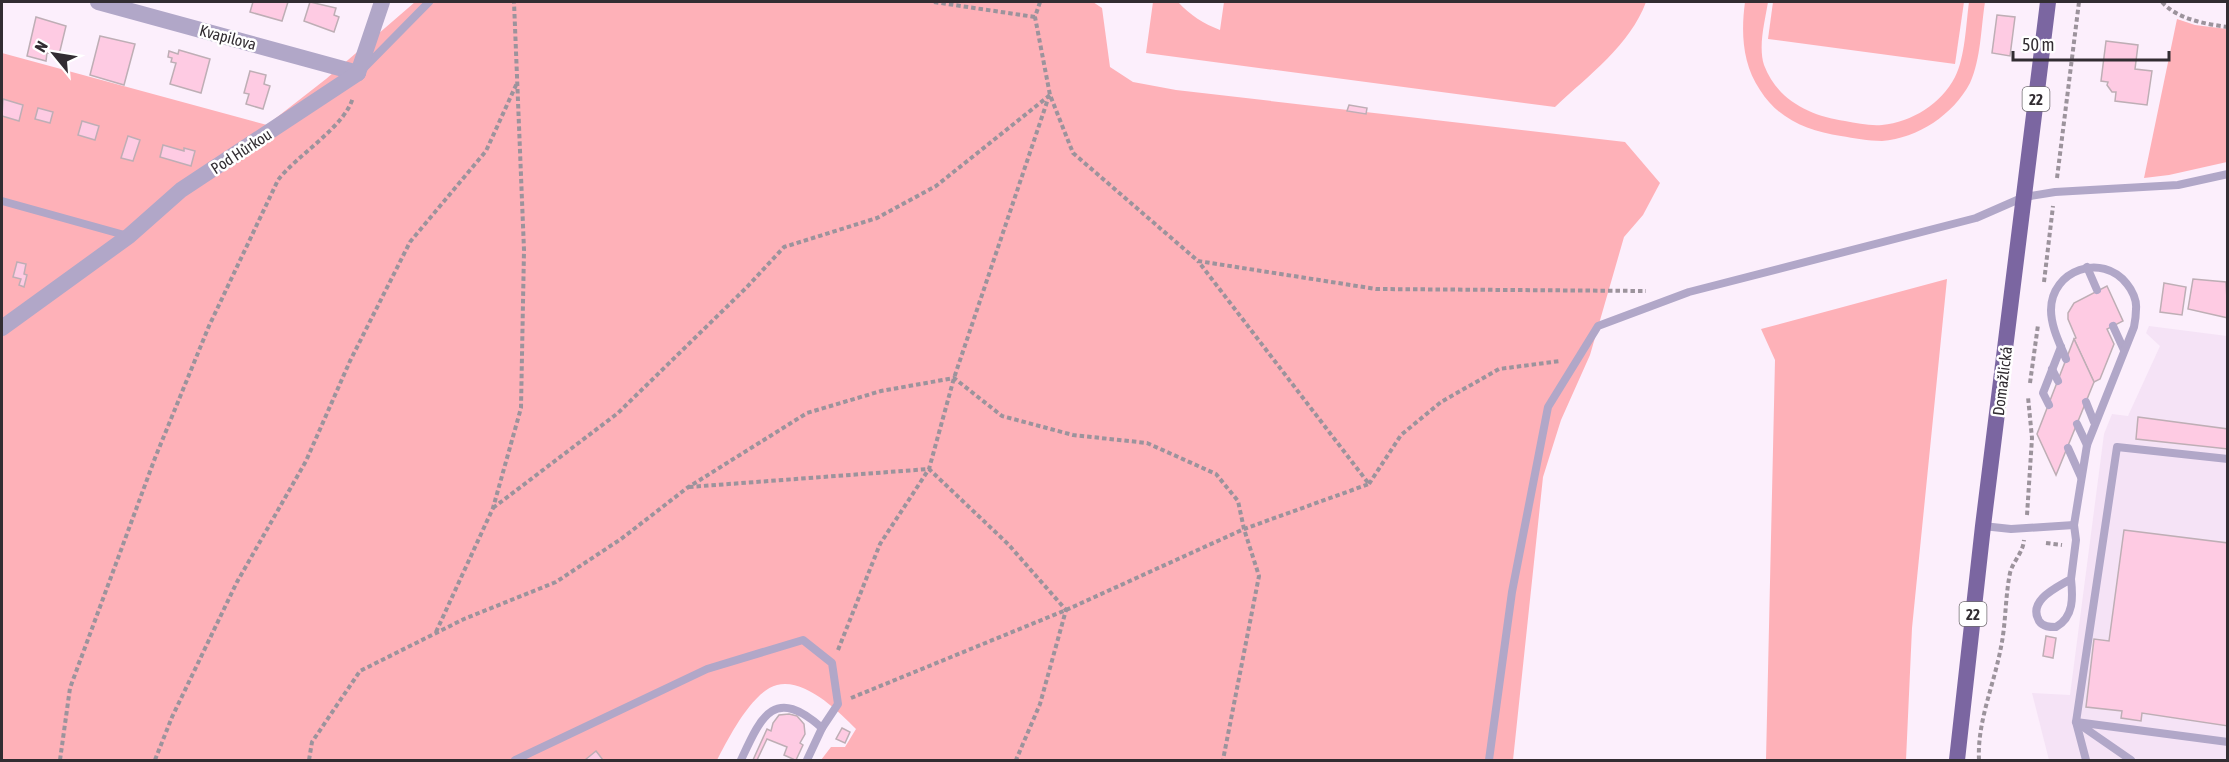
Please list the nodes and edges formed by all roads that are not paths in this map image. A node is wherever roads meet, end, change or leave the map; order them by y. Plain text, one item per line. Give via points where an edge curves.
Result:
1 (99, 2) edge
2 (382, 2) edge
3 (429, 2) edge
4 (2048, 2) edge
5 (358, 73) junction
6 (2228, 174) edge
7 (2024, 197) junction
8 (2, 201) edge
9 (129, 236) junction
10 (2087, 267) junction
11 (2097, 290) dead end
12 (2113, 326) dead end
13 (2, 328) edge
14 (2061, 347) junction
15 (2124, 350) junction
16 (2066, 359) dead end
17 (2052, 369) junction
18 (2058, 381) dead end
19 (2086, 402) dead end
20 (2049, 405) dead end
21 (2094, 422) junction
22 (2077, 424) dead end
23 (2087, 445) junction
24 (2068, 448) dead end
25 (2228, 459) edge
26 (2081, 477) junction
27 (2074, 525) junction
28 (1983, 526) junction
29 (2071, 579) junction
30 (2076, 722) junction
31 (822, 728) junction
32 (2228, 742) edge
33 (515, 760) edge
34 (741, 760) edge
35 (807, 760) edge
36 (1490, 760) edge
37 (1957, 760) edge
38 (2086, 760) edge
39 (2131, 760) edge

1 - 5 street, Kvapilova
2 - 5 street
3 - 5 lane
4 - 7 main road, Domažlická / 22
5 - 9 street, Pod Hůrkou via 181,190
6 - 7 lane via 2178,185
7 - 28 main road, Domažlická / 22
7 - 36 lane via 1976,218 1689,292 1598,326 1548,407 1512,592
8 - 9 lane
9 - 13 street, Pod Hůrkou
10 - 11 lane
10 - 14 lane via 2067,276 2053,300 2051,311
10 - 15 lane via 2108,268 2131,289 2137,307
12 - 15 lane
14 - 16 lane
14 - 17 lane
15 - 21 lane
17 - 18 lane
17 - 20 lane via 2043,393
19 - 21 lane
21 - 23 lane
22 - 23 lane
23 - 26 lane
24 - 26 lane
25 - 30 lane via 2117,447
26 - 27 lane
27 - 28 lane via 2011,529
27 - 29 lane
28 - 37 main road, Domažlická / 22
29 - 29 lane via 2040,601 2036,611 2039,621 2048,627 2064,623 2068,616 2072,606
30 - 32 lane
30 - 38 lane
30 - 39 lane
31 - 33 lane via 838,704 832,663 802,640 707,669
31 - 34 lane via 796,709 772,709 755,730
31 - 35 lane

